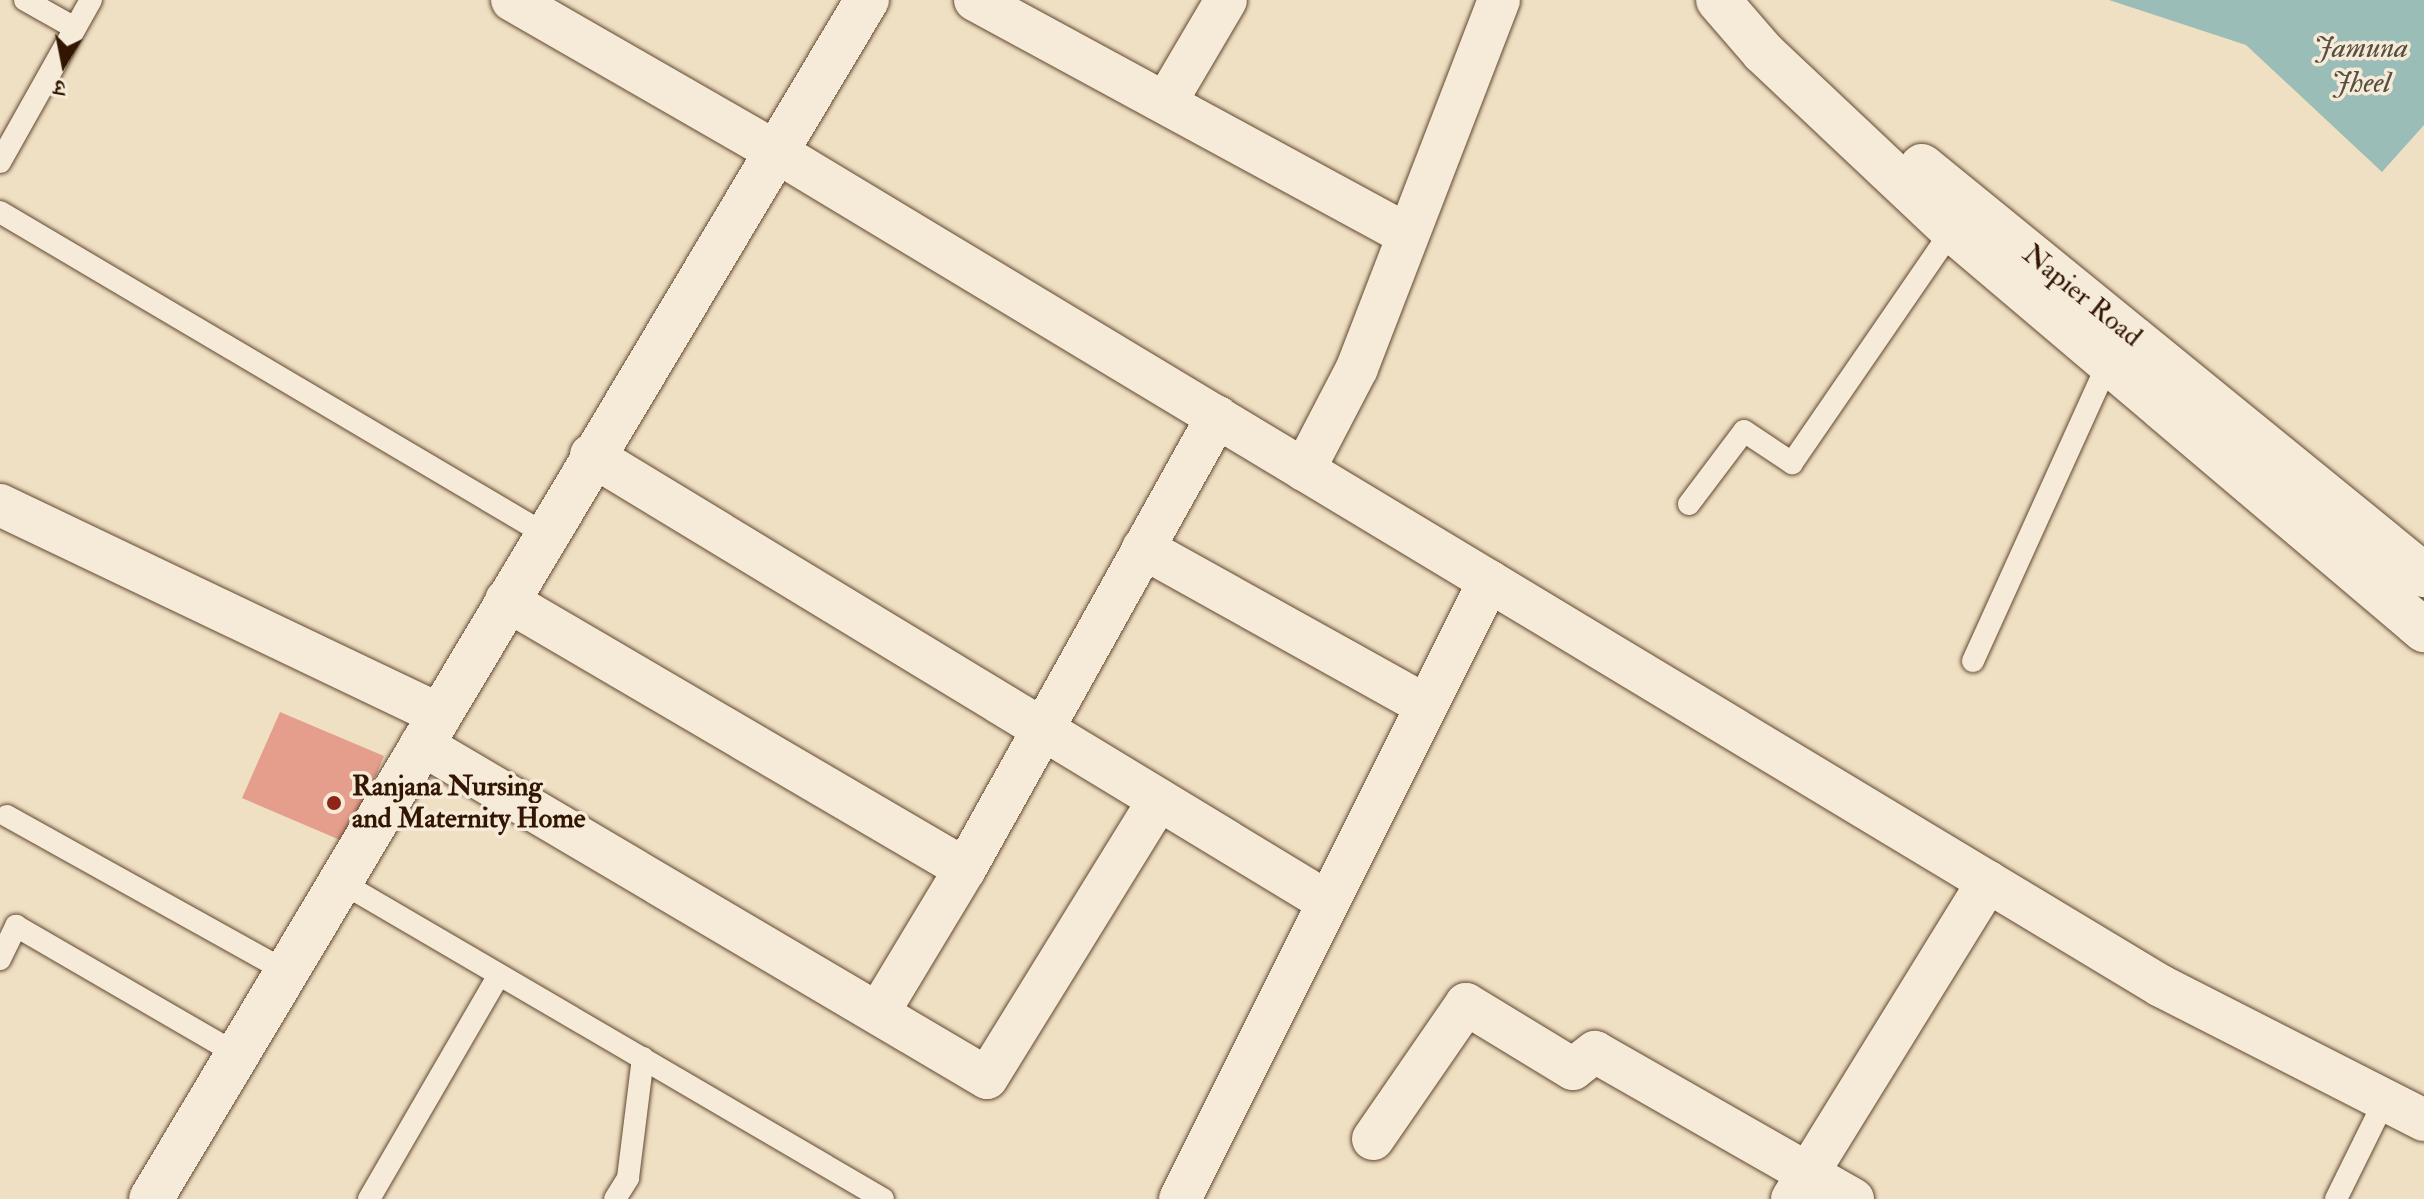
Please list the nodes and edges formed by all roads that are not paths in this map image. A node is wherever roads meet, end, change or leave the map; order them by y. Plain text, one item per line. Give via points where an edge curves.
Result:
1 (25, 0) edge
2 (91, 0) edge
3 (512, 0) edge
4 (867, 0) edge
5 (975, 0) edge
6 (1226, 0) edge
7 (1499, 0) edge
8 (1718, 0) edge
9 (1757, 0) edge
10 (75, 28) junction
11 (1166, 102) junction
12 (775, 151) junction
13 (0, 162) edge
14 (0, 212) edge
15 (1952, 230) junction
16 (1407, 235) junction
17 (2109, 361) junction
18 (1217, 417) junction
19 (591, 455) junction
20 (1304, 470) junction
21 (1689, 504) dead end
22 (0, 505) edge
23 (545, 534) junction
24 (1143, 548) junction
25 (2424, 575) edge
26 (1489, 581) junction
27 (506, 600) junction
28 (2424, 630) edge
29 (1973, 661) dead end
30 (1425, 705) junction
31 (1042, 728) junction
32 (429, 729) junction
33 (1159, 800) junction
34 (7, 816) dead end
35 (965, 869) junction
36 (339, 881) junction
37 (1988, 882) junction
38 (1326, 901) junction
39 (0, 959) edge
40 (286, 971) junction
41 (499, 975) junction
42 (878, 1013) junction
43 (237, 1054) junction
44 (643, 1058) junction
45 (2385, 1100) junction
46 (2424, 1120) edge
47 (1373, 1139) dead end
48 (1800, 1186) edge
49 (151, 1199) edge
50 (369, 1199) edge
51 (615, 1199) edge
52 (883, 1199) edge
53 (1180, 1199) edge
54 (1853, 1199) edge
55 (2336, 1199) edge

1 - 10 lane
2 - 10 lane
3 - 12 street
4 - 12 main road
5 - 11 street
6 - 11 street
7 - 16 street
8 - 15 main road via 1763,52
9 - 25 main road, Napier Road via 1891,140
10 - 13 lane
11 - 16 street
12 - 18 street
12 - 19 main road
14 - 23 lane
15 - 17 main road
15 - 21 lane via 1792,463 1744,431
16 - 20 street via 1357,368
17 - 28 main road
17 - 29 lane
18 - 20 street
18 - 24 street
19 - 23 main road
19 - 31 street
20 - 26 street
22 - 32 street
23 - 27 main road
24 - 30 street
24 - 31 street
26 - 30 street
26 - 37 street
27 - 32 main road
27 - 35 street
30 - 38 street
31 - 33 street
31 - 35 street
32 - 36 main road
32 - 42 street
33 - 38 street
33 - 42 street via 987,1078
34 - 40 lane
35 - 42 street
36 - 40 main road
36 - 41 lane
37 - 45 street via 2161,986
37 - 48 street
38 - 53 street
39 - 43 lane via 16,926
40 - 43 main road
41 - 44 lane
41 - 50 lane
43 - 49 main road
44 - 51 lane via 628,1178
44 - 52 lane
45 - 46 street
45 - 55 lane
47 - 48 street via 1466,1004 1573,1069 1595,1052
48 - 54 street

